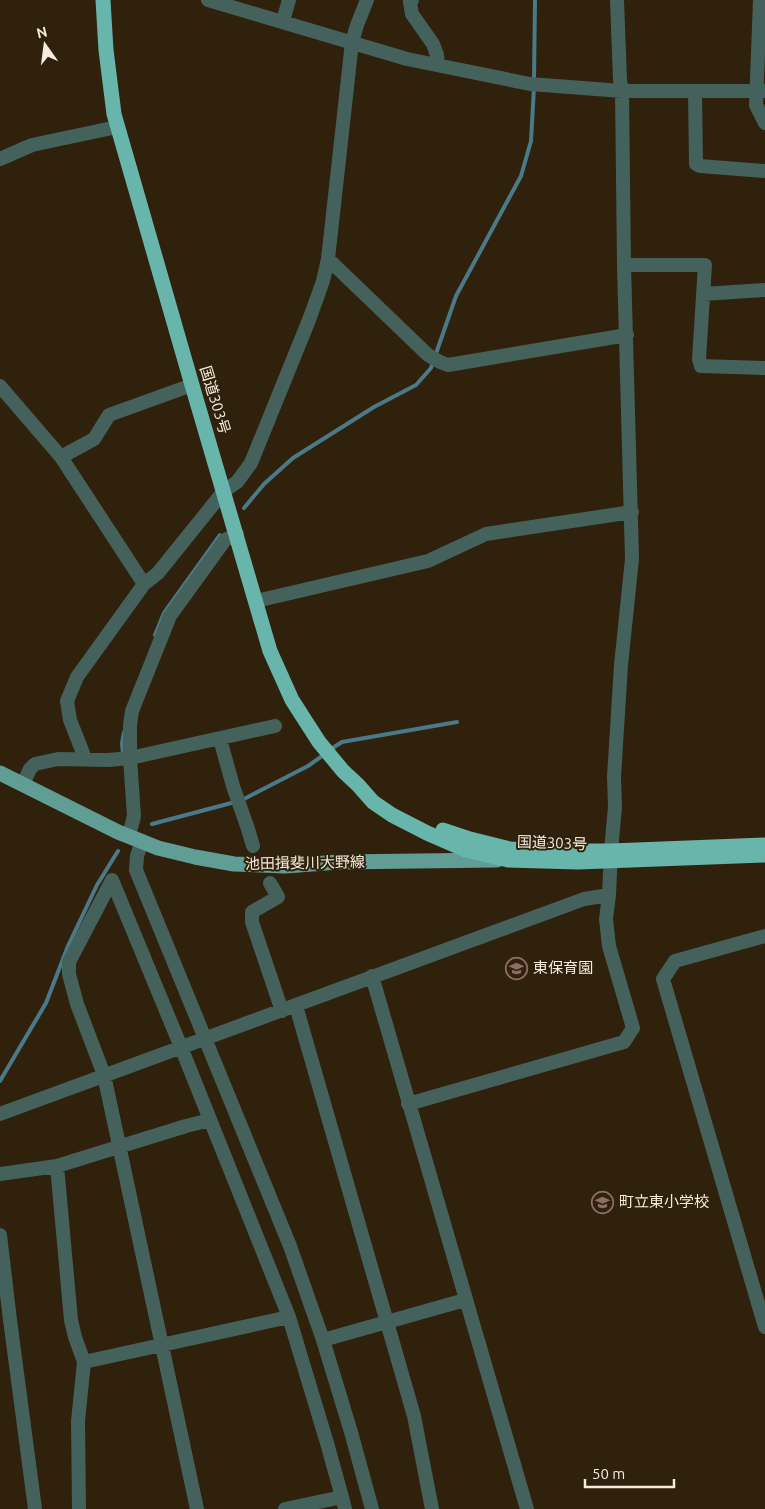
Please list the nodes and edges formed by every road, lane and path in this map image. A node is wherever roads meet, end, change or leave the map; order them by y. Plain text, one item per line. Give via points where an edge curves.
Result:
1 (102, 0) edge
2 (208, 0) edge
3 (290, 0) edge
4 (367, 0) edge
5 (412, 0) edge
6 (618, 0) edge
7 (760, 0) edge
8 (283, 21) junction
9 (352, 42) junction
10 (438, 65) junction
11 (761, 91) edge
12 (622, 92) junction
13 (695, 92) junction
14 (765, 123) edge
15 (117, 127) junction
16 (0, 158) edge
17 (765, 171) edge
18 (328, 259) junction
19 (624, 265) junction
20 (765, 290) edge
21 (703, 294) junction
22 (626, 335) junction
23 (765, 368) edge
24 (192, 385) junction
25 (0, 386) edge
26 (61, 457) junction
27 (224, 491) junction
28 (632, 512) junction
29 (236, 534) junction
30 (144, 584) junction
31 (256, 601) junction
32 (274, 726) dead end
33 (220, 738) junction
34 (130, 758) junction
35 (84, 759) junction
36 (0, 773) edge
37 (23, 784) junction
38 (358, 785) junction
39 (136, 839) junction
40 (765, 845) edge
41 (253, 846) dead end
42 (765, 854) edge
43 (611, 856) junction
44 (508, 860) junction
45 (270, 883) dead end
46 (609, 895) junction
47 (765, 936) edge
48 (372, 976) junction
49 (296, 1006) junction
50 (282, 1011) junction
51 (205, 1038) junction
52 (181, 1047) junction
53 (104, 1076) junction
54 (408, 1104) junction
55 (0, 1114) edge
56 (210, 1120) junction
57 (120, 1147) junction
58 (57, 1166) junction
59 (0, 1174) edge
60 (0, 1235) edge
61 (465, 1300) junction
62 (288, 1317) junction
63 (387, 1322) junction
64 (765, 1327) edge
65 (323, 1340) junction
66 (162, 1346) junction
67 (84, 1362) junction
68 (343, 1503) edge
69 (35, 1509) edge
70 (79, 1509) edge
71 (197, 1509) edge
72 (285, 1509) edge
73 (372, 1509) edge
74 (432, 1509) edge
75 (527, 1509) edge

1 - 15 highway, 国道303号
2 - 8 street
3 - 8 street
4 - 9 street
5 - 10 street via 412,14 433,44
6 - 12 street
7 - 11 street
8 - 9 street
9 - 10 street
9 - 18 street
10 - 12 street via 530,84
11 - 13 street
11 - 14 street via 756,105
12 - 13 street
12 - 19 street
13 - 17 street via 696,164
15 - 16 street via 32,145
15 - 24 highway, 国道303号
18 - 22 street via 428,354 448,365
18 - 27 street via 309,320 251,463 237,482
19 - 21 street via 705,265
19 - 22 street
20 - 21 street
21 - 23 street via 701,366
22 - 28 street
24 - 26 street via 109,415 94,439
24 - 27 highway, 国道303号
25 - 26 street
26 - 30 street
27 - 29 highway, 国道303号
27 - 30 street via 158,573
28 - 31 street via 486,534 428,562
28 - 43 street via 632,560 620,665
29 - 31 highway, 国道303号
29 - 34 street via 226,540 170,616 132,711
30 - 35 street via 77,677 67,701
31 - 38 highway, 国道303号 via 270,651 292,700 319,742
32 - 33 street
33 - 34 street
33 - 41 street
34 - 35 street
34 - 39 street
35 - 37 street via 58,759 35,764
36 - 37 main road, 池田揖斐川大野線
37 - 39 main road, 池田揖斐川大野線
38 - 43 highway, 国道303号 via 428,824 470,839 510,849 578,851
38 - 44 highway, 国道303号 via 373,802 427,833 466,850
39 - 44 main road, 池田揖斐川大野線 via 158,848 234,864 285,866 339,862
39 - 51 street via 136,870
40 - 43 highway, 国道303号
42 - 43 highway, 国道303号
43 - 44 highway, 国道303号
43 - 46 street
45 - 50 street via 278,897 252,912 252,922
46 - 48 street via 584,899
46 - 54 street via 606,919 609,946 633,1028 624,1042
47 - 64 street via 675,961 663,979
48 - 49 street
48 - 54 street
49 - 50 street
49 - 63 street
50 - 51 street
51 - 52 street
51 - 65 street via 290,1246
52 - 53 street
52 - 53 street via 112,880 69,962 77,1004
52 - 56 street
53 - 55 street
53 - 57 street
54 - 61 street
56 - 57 street
56 - 62 street
57 - 58 street
57 - 66 street
58 - 59 street
58 - 67 street via 71,1320
60 - 69 street
61 - 63 street
61 - 75 street
62 - 66 street
62 - 68 street
63 - 65 street
63 - 74 street via 414,1416
65 - 73 street
66 - 67 street
66 - 71 street
67 - 70 street via 78,1421
68 - 72 street

